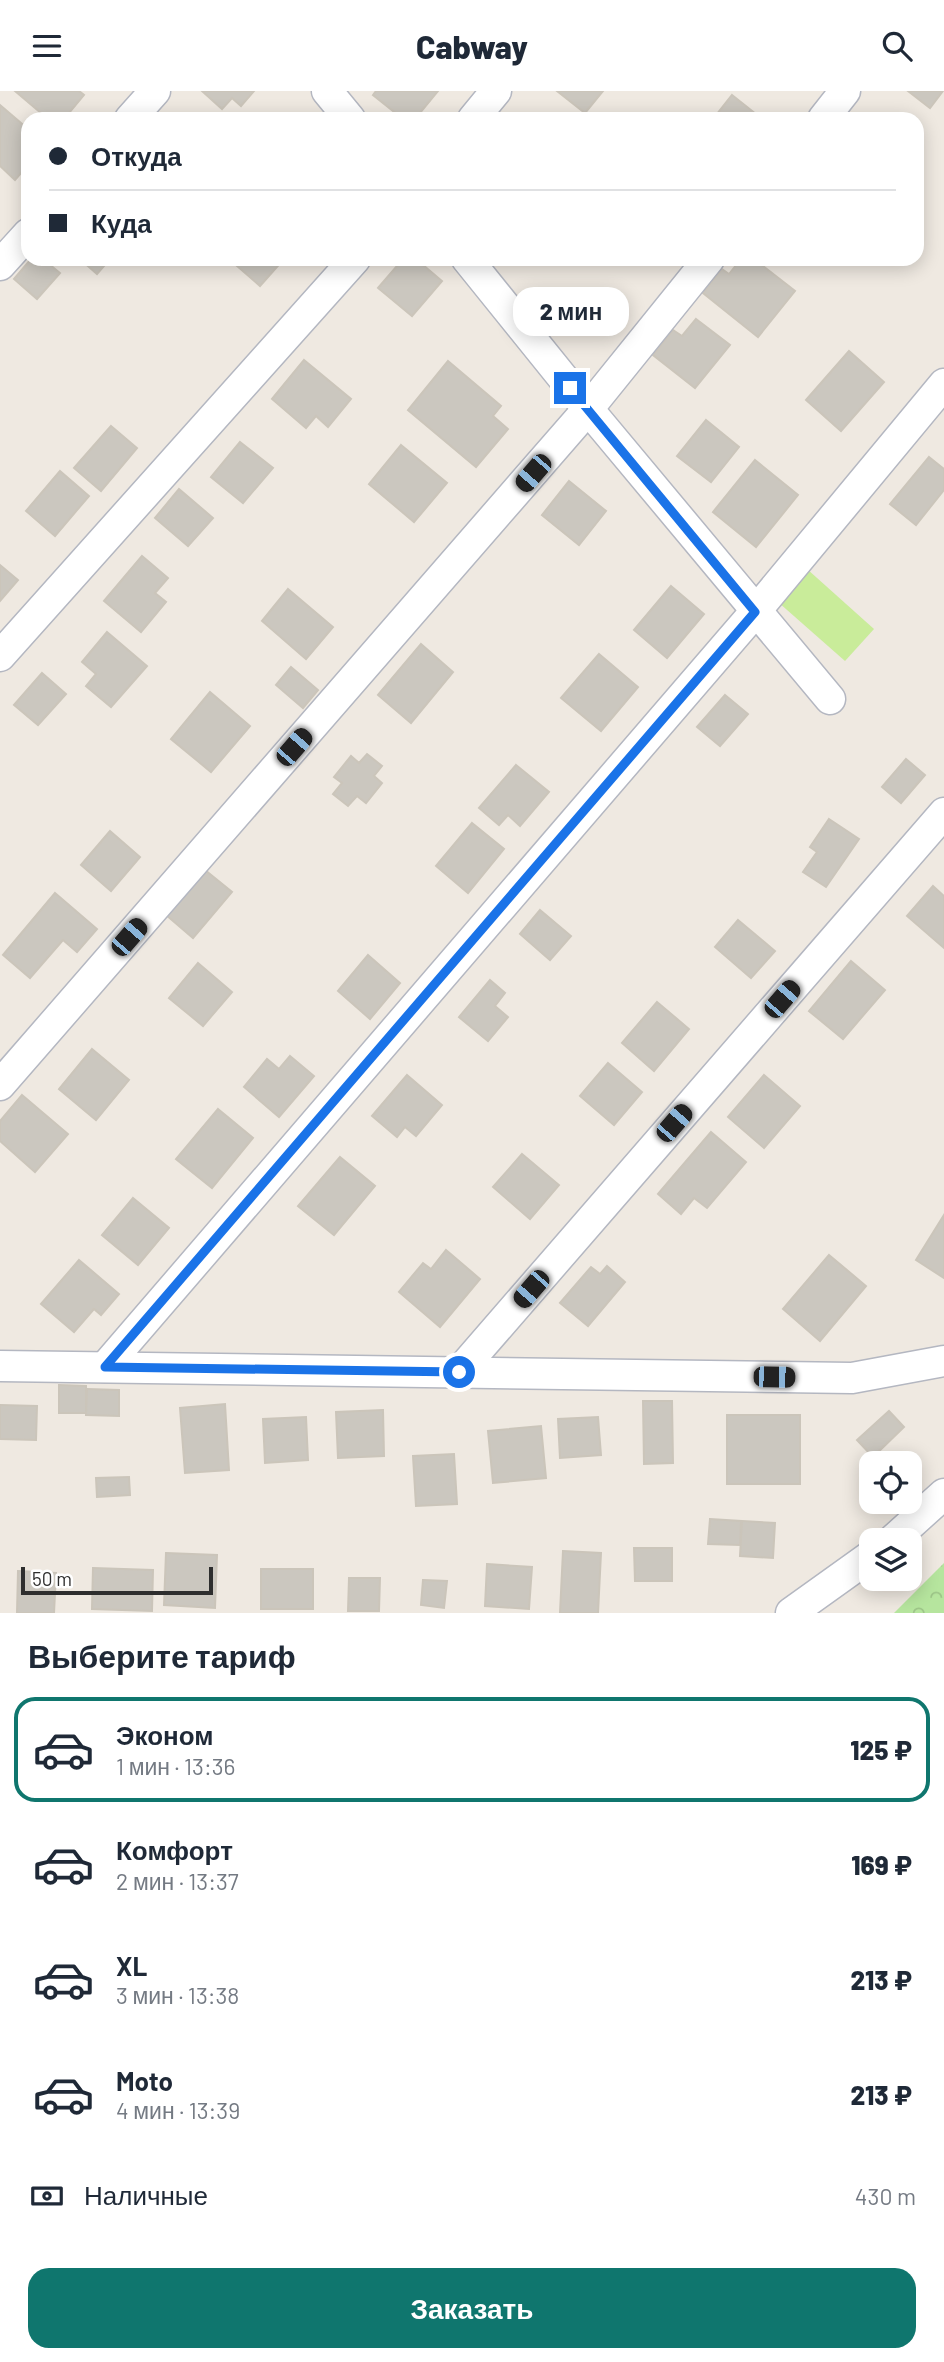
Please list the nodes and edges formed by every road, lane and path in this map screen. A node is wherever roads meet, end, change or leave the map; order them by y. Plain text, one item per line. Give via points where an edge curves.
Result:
1 (155, 91) edge
2 (327, 91) edge
3 (496, 91) edge
4 (845, 91) edge
5 (136, 112) edge
6 (344, 112) edge
7 (479, 112) edge
8 (828, 112) edge
9 (21, 242) edge
10 (0, 265) edge
11 (349, 266) edge
12 (473, 266) edge
13 (703, 266) edge
14 (944, 384) edge
15 (588, 409) junction
16 (755, 612) junction
17 (0, 656) edge
18 (830, 699) dead end
19 (944, 813) edge
20 (0, 1085) edge
21 (944, 1361) edge
22 (0, 1366) edge
23 (105, 1367) junction
24 (459, 1372) junction
25 (944, 1494) edge
26 (906, 1528) edge
27 (859, 1564) edge
28 (791, 1613) edge

1 - 5 street
2 - 6 street
3 - 7 street
4 - 8 street
9 - 10 street
11 - 17 street
12 - 15 street
13 - 15 street
14 - 16 street
15 - 16 street
15 - 20 street
16 - 18 street
16 - 23 street
19 - 24 street
21 - 24 street via 852,1378
22 - 23 street
23 - 24 street
25 - 26 street
27 - 28 street

